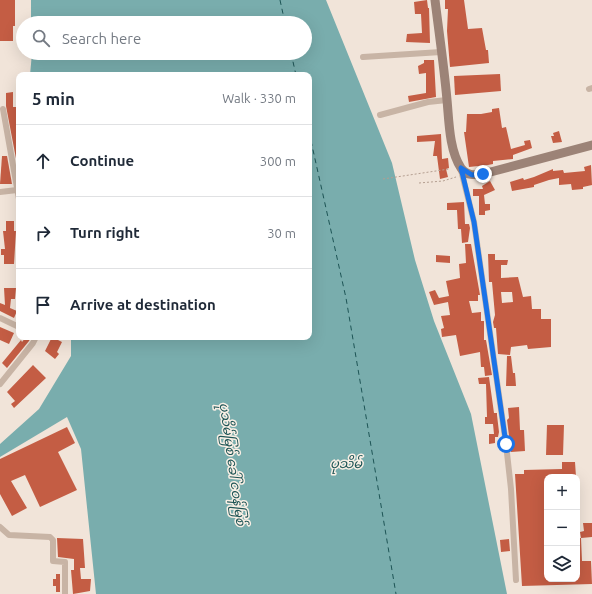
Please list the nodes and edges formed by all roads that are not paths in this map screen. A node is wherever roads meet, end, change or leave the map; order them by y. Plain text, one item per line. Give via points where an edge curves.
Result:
1 (435, 0) edge
2 (441, 52) junction
3 (363, 57) dead end
4 (448, 100) junction
5 (3, 109) dead end
6 (380, 115) dead end
7 (592, 145) edge
8 (461, 168) junction
9 (16, 184) edge
10 (16, 190) edge
11 (0, 192) edge
12 (0, 318) edge
13 (16, 326) edge
14 (35, 340) edge
15 (0, 384) edge
16 (0, 527) edge
17 (516, 580) dead end
18 (65, 594) edge

1 - 2 street
2 - 3 street
2 - 4 street
4 - 6 street via 428,102
4 - 8 street via 451,142
5 - 9 street
7 - 8 street via 483,174 472,175
8 - 17 street via 474,222 506,444
10 - 11 street
12 - 13 street
14 - 15 street
16 - 18 street via 9,535 50,537 53,540 53,561 64,562

